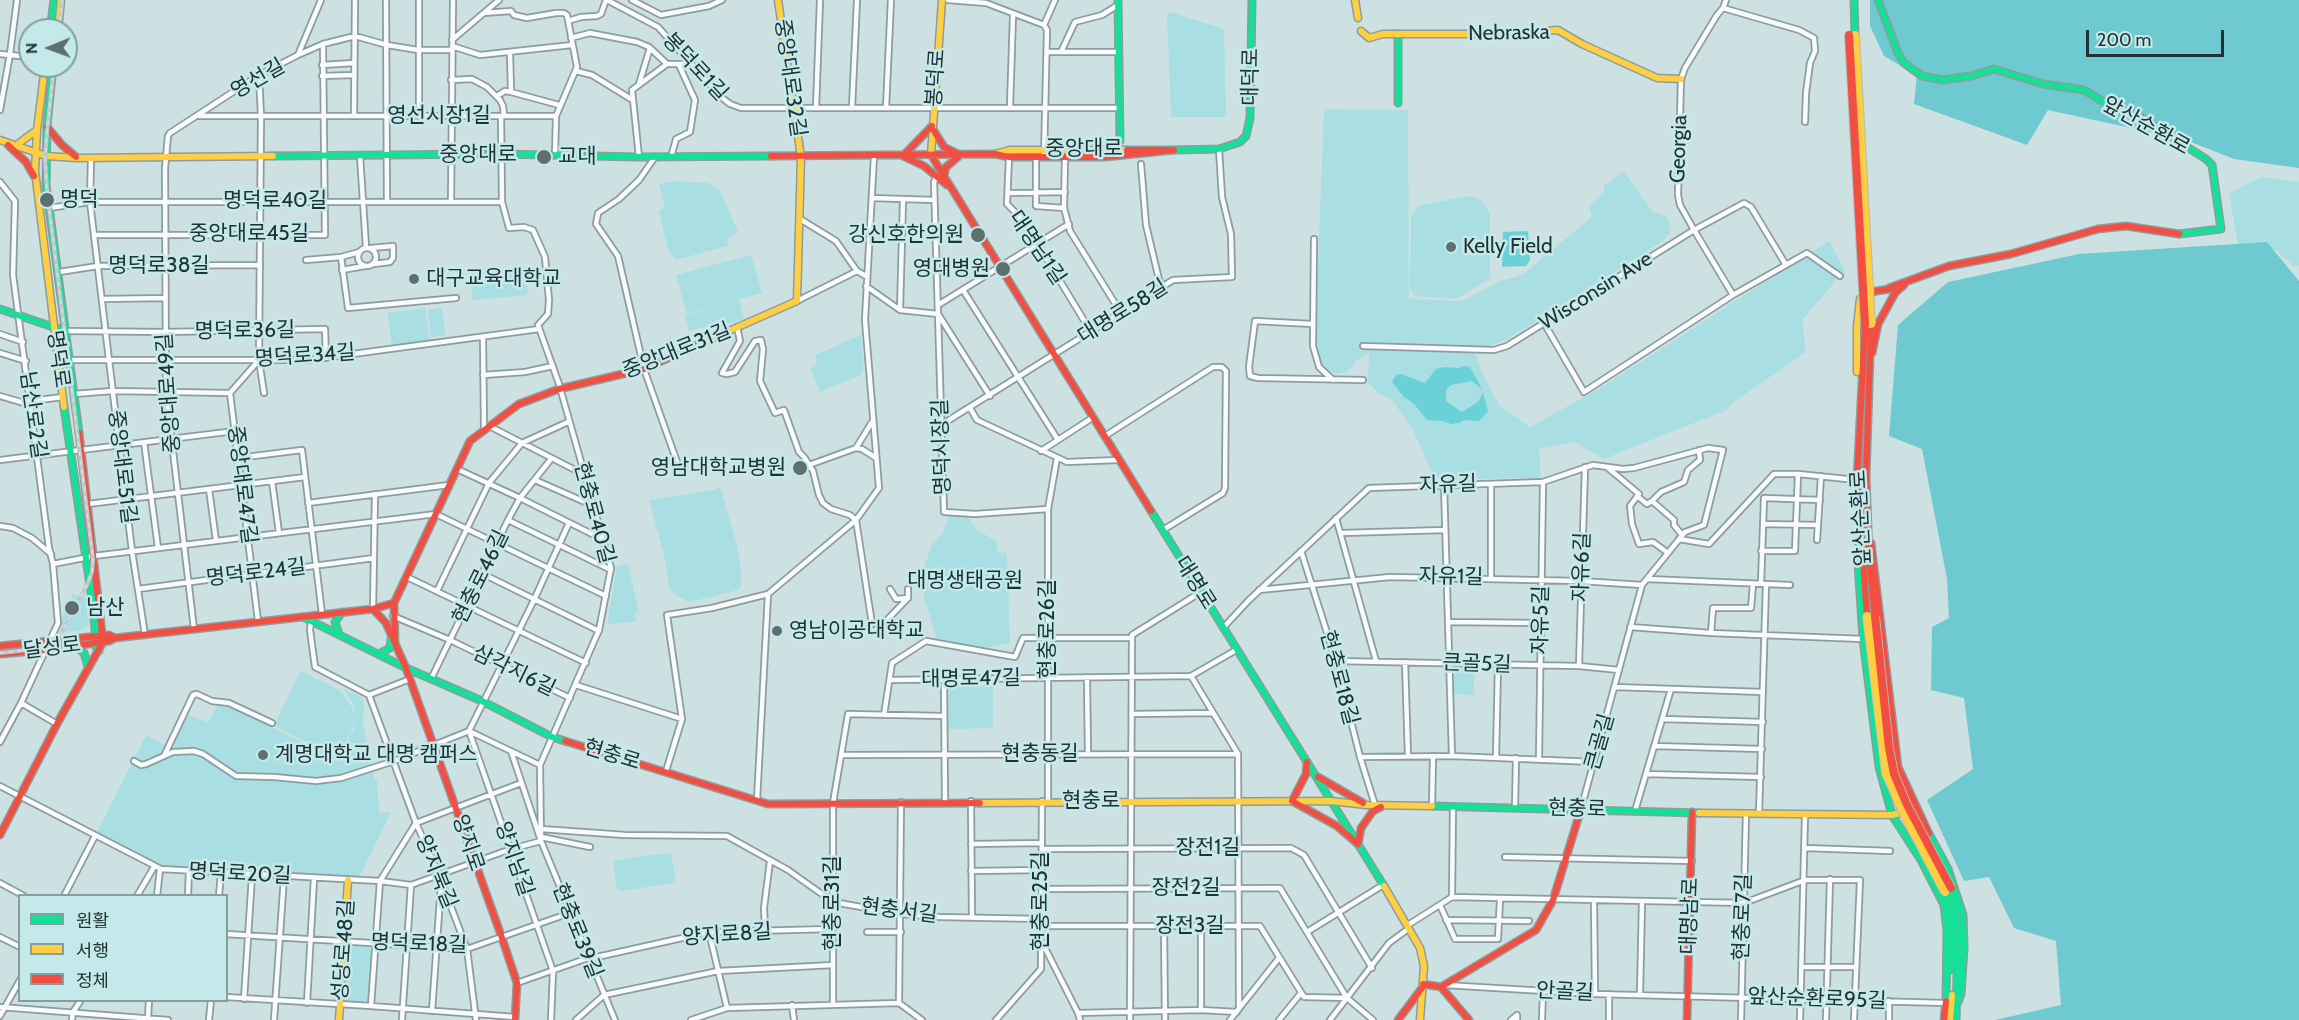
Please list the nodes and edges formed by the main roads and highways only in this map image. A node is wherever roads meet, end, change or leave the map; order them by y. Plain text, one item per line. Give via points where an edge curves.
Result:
1 (54, 0) edge
2 (61, 0) edge
3 (778, 0) edge
4 (942, 0) edge
5 (1252, 0) edge
6 (1355, 0) edge
7 (1852, 0) edge
8 (1878, 0) edge
9 (1118, 3) edge
10 (52, 18) edge
11 (59, 18) edge
12 (1358, 18) dead end
13 (1361, 31) dead end
14 (1398, 34) junction
15 (44, 78) edge
16 (52, 78) edge
17 (1681, 80) road end
18 (1398, 103) dead end
19 (933, 125) junction
20 (47, 127) junction
21 (37, 130) junction
22 (3, 141) edge
23 (1120, 141) dead end
24 (15, 146) junction
25 (1232, 146) joint
26 (1174, 150) junction
27 (35, 153) junction
28 (995, 154) junction
29 (1042, 154) junction
30 (931, 155) junction
31 (46, 156) junction
32 (903, 156) junction
33 (962, 156) junction
34 (801, 157) junction
35 (77, 158) junction
36 (940, 177) junction
37 (36, 180) junction
38 (1908, 282) junction
39 (1889, 288) junction
40 (1892, 297) junction
41 (0, 309) edge
42 (1868, 324) junction
43 (54, 328) junction
44 (65, 331) junction
45 (1871, 362) junction
46 (1859, 427) junction
47 (1864, 523) junction
48 (90, 556) junction
49 (394, 603) junction
50 (373, 609) junction
51 (342, 612) junction
52 (307, 619) junction
53 (390, 633) junction
54 (339, 634) junction
55 (99, 642) junction
56 (395, 643) junction
57 (0, 646) edge
58 (47, 646) junction
59 (75, 646) junction
60 (0, 654) edge
61 (378, 654) junction
62 (88, 667) junction
63 (406, 668) junction
64 (1307, 762) junction
65 (1316, 776) junction
66 (1292, 801) junction
67 (1331, 801) junction
68 (1371, 805) junction
69 (1385, 805) junction
70 (1581, 809) junction
71 (1916, 809) junction
72 (1692, 812) junction
73 (1892, 814) junction
74 (0, 835) edge
75 (1358, 844) junction
76 (348, 880) road end
77 (1948, 890) junction
78 (1953, 950) junction
79 (1423, 986) junction
80 (1443, 986) junction
81 (1946, 1003) junction
82 (1956, 1007) junction
83 (515, 1019) edge
84 (339, 1020) edge
85 (1398, 1020) edge
86 (1420, 1020) edge
87 (1468, 1020) edge
88 (1686, 1020) edge
89 (1944, 1020) edge
90 (1950, 1020) edge
91 (1956, 1020) edge

1 - 10 main road
2 - 11 main road
3 - 34 main road, 중앙대로32길
4 - 19 main road, 봉덕로
5 - 25 main road, 대덕로 via 1248,129 1246,136
6 - 12 main road
7 - 42 main road, 앞산순환로, bridge
8 - 38 main road, 앞산순환로 via 1898,54 1922,76 1943,80 1965,78 1994,69 2043,84 2084,90 2112,107 2138,116 2206,159 2211,165 2221,230 2176,234 2126,226 2098,229 2011,254 1949,266
9 - 23 main road
13 - 14 main road, Nebraska via 1369,38 1375,34
14 - 17 main road, Nebraska via 1558,30 1647,74
14 - 18 main road
15 - 21 main road, 명덕로
16 - 20 main road, 명덕로
19 - 30 main road, 봉덕로
19 - 32 main road
19 - 33 main road via 944,147
20 - 31 main road, 명덕로
20 - 35 main road
21 - 24 main road
21 - 27 main road, 명덕로
22 - 24 main road, 중앙대로
22 - 37 main road via 26,162
24 - 27 main road, 중앙대로
25 - 26 main road, 중앙대로
26 - 29 main road, 중앙대로
26 - 29 main road, 중앙대로 via 1104,157
27 - 31 main road, 중앙대로
27 - 37 main road, 명덕로
28 - 29 main road, 중앙대로
28 - 29 main road, 중앙대로 via 1010,150
28 - 33 main road, 중앙대로
30 - 32 main road, 중앙대로
30 - 33 main road, 중앙대로
30 - 36 main road
31 - 35 main road, 중앙대로
31 - 44 main road, 명덕로 via 46,185
32 - 34 main road, 중앙대로
32 - 36 main road
33 - 36 main road via 953,160
34 - 35 main road, 중앙대로 via 500,154
34 - 49 main road, 중앙대로31길 via 797,301 644,369 559,389 519,404 470,441
36 - 64 main road, 대명로
37 - 43 main road, 명덕로
38 - 39 main road
38 - 40 main road
39 - 40 main road
39 - 46 main road via 1860,299
40 - 45 main road via 1878,324
41 - 43 main road
42 - 45 main road, 앞산순환로
42 - 46 main road, 앞산순환로
43 - 44 main road
43 - 48 main road, 명덕로
44 - 48 main road, 명덕로 via 88,504
45 - 47 main road, 앞산순환로
46 - 47 main road, 앞산순환로 via 1857,480
47 - 71 main road via 1898,767
47 - 73 main road via 1858,562 1863,639 1874,742
47 - 77 main road, 앞산순환로, bridge via 1886,773 1904,814
48 - 55 main road, 명덕로
49 - 50 main road
49 - 56 main road, 중앙대로31길
50 - 51 main road, 현충로
50 - 53 main road, 중앙대로31길
51 - 52 main road, 현충로
51 - 54 main road via 336,618
52 - 54 main road, 현충로
52 - 55 main road, 현충로 via 258,621
53 - 56 main road, 중앙대로31길
53 - 61 main road via 390,648
54 - 61 main road, 현충로
55 - 58 main road
55 - 59 main road, 달성로
55 - 62 main road
56 - 63 main road, 중앙대로31길
57 - 58 main road
58 - 59 main road, 달성로
58 - 60 main road, 달성로
59 - 62 main road via 84,653
61 - 63 main road, 현충로
62 - 74 main road
63 - 66 main road, 현충로 via 432,677 553,738 768,804
63 - 83 main road, 양지로 via 517,983
64 - 65 main road, 대명로
64 - 66 main road via 1306,774
65 - 67 main road, 대명로
65 - 68 main road
66 - 67 main road, 현충로
66 - 75 main road via 1337,826
67 - 68 main road, 현충로
67 - 75 main road, 대명로
68 - 69 main road, 현충로
69 - 70 main road, 현충로
69 - 75 main road via 1373,811 1361,828
70 - 72 main road, 현충로
70 - 80 main road, 큰골길 via 1553,900 1536,930
71 - 73 main road, 현충로
71 - 82 main road via 1948,869 1963,915 1961,994
72 - 73 main road, 현충로
72 - 88 main road, 대명남로
73 - 81 main road via 1944,905
75 - 79 main road, 대명로 via 1420,948
76 - 84 main road, 성당로48길
77 - 78 main road, 앞산순환로
77 - 82 main road, 앞산순환로 via 1958,932
78 - 81 main road
78 - 90 main road, 앞산순환로
79 - 80 main road
79 - 85 main road
79 - 86 main road, 대명로
80 - 87 main road
81 - 89 main road
82 - 91 main road, 앞산순환로

